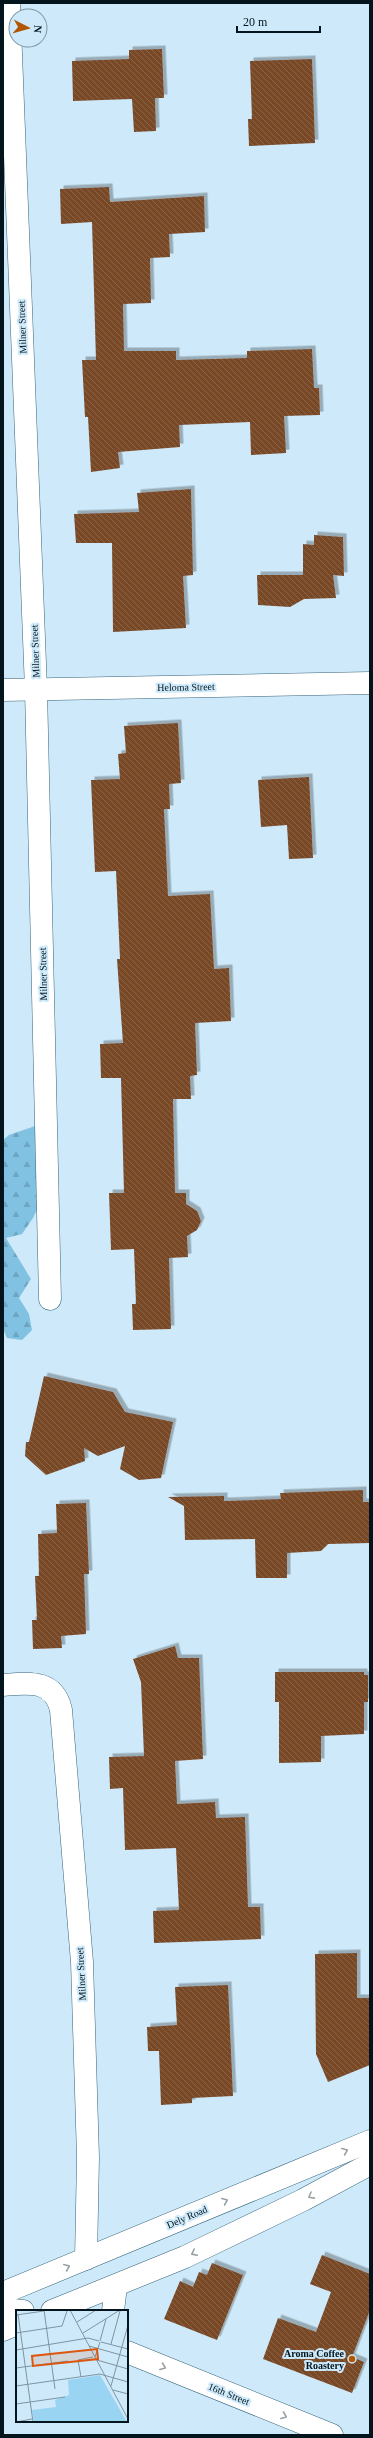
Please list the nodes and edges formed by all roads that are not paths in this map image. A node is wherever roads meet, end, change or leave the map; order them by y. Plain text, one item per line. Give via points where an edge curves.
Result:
1 (8, 3) edge
2 (370, 683) edge
3 (36, 689) junction
4 (3, 690) edge
5 (50, 1298) dead end
6 (3, 1685) edge
7 (370, 2141) edge
8 (370, 2164) edge
9 (86, 2259) junction
10 (116, 2286) junction
11 (3, 2293) edge
12 (3, 2309) edge
13 (16, 2310) edge
14 (55, 2310) edge
15 (113, 2310) edge
16 (16, 2324) edge
17 (3, 2330) edge
18 (128, 2352) edge
19 (332, 2435) edge

1 - 3 street, Milner Street
2 - 3 street, Heloma Street
3 - 4 street, Heloma Street
3 - 5 street, Milner Street
6 - 9 street, Milner Street via 37,1684 53,1691 61,1710 82,1962 88,2157
9 -> 7 street, Dely Road
8 -> 10 street via 192,2254
11 -> 9 street, Dely Road
10 - 14 street
10 - 15 street
12 - 13 street
16 - 17 street
18 -> 19 street, 16th Street

